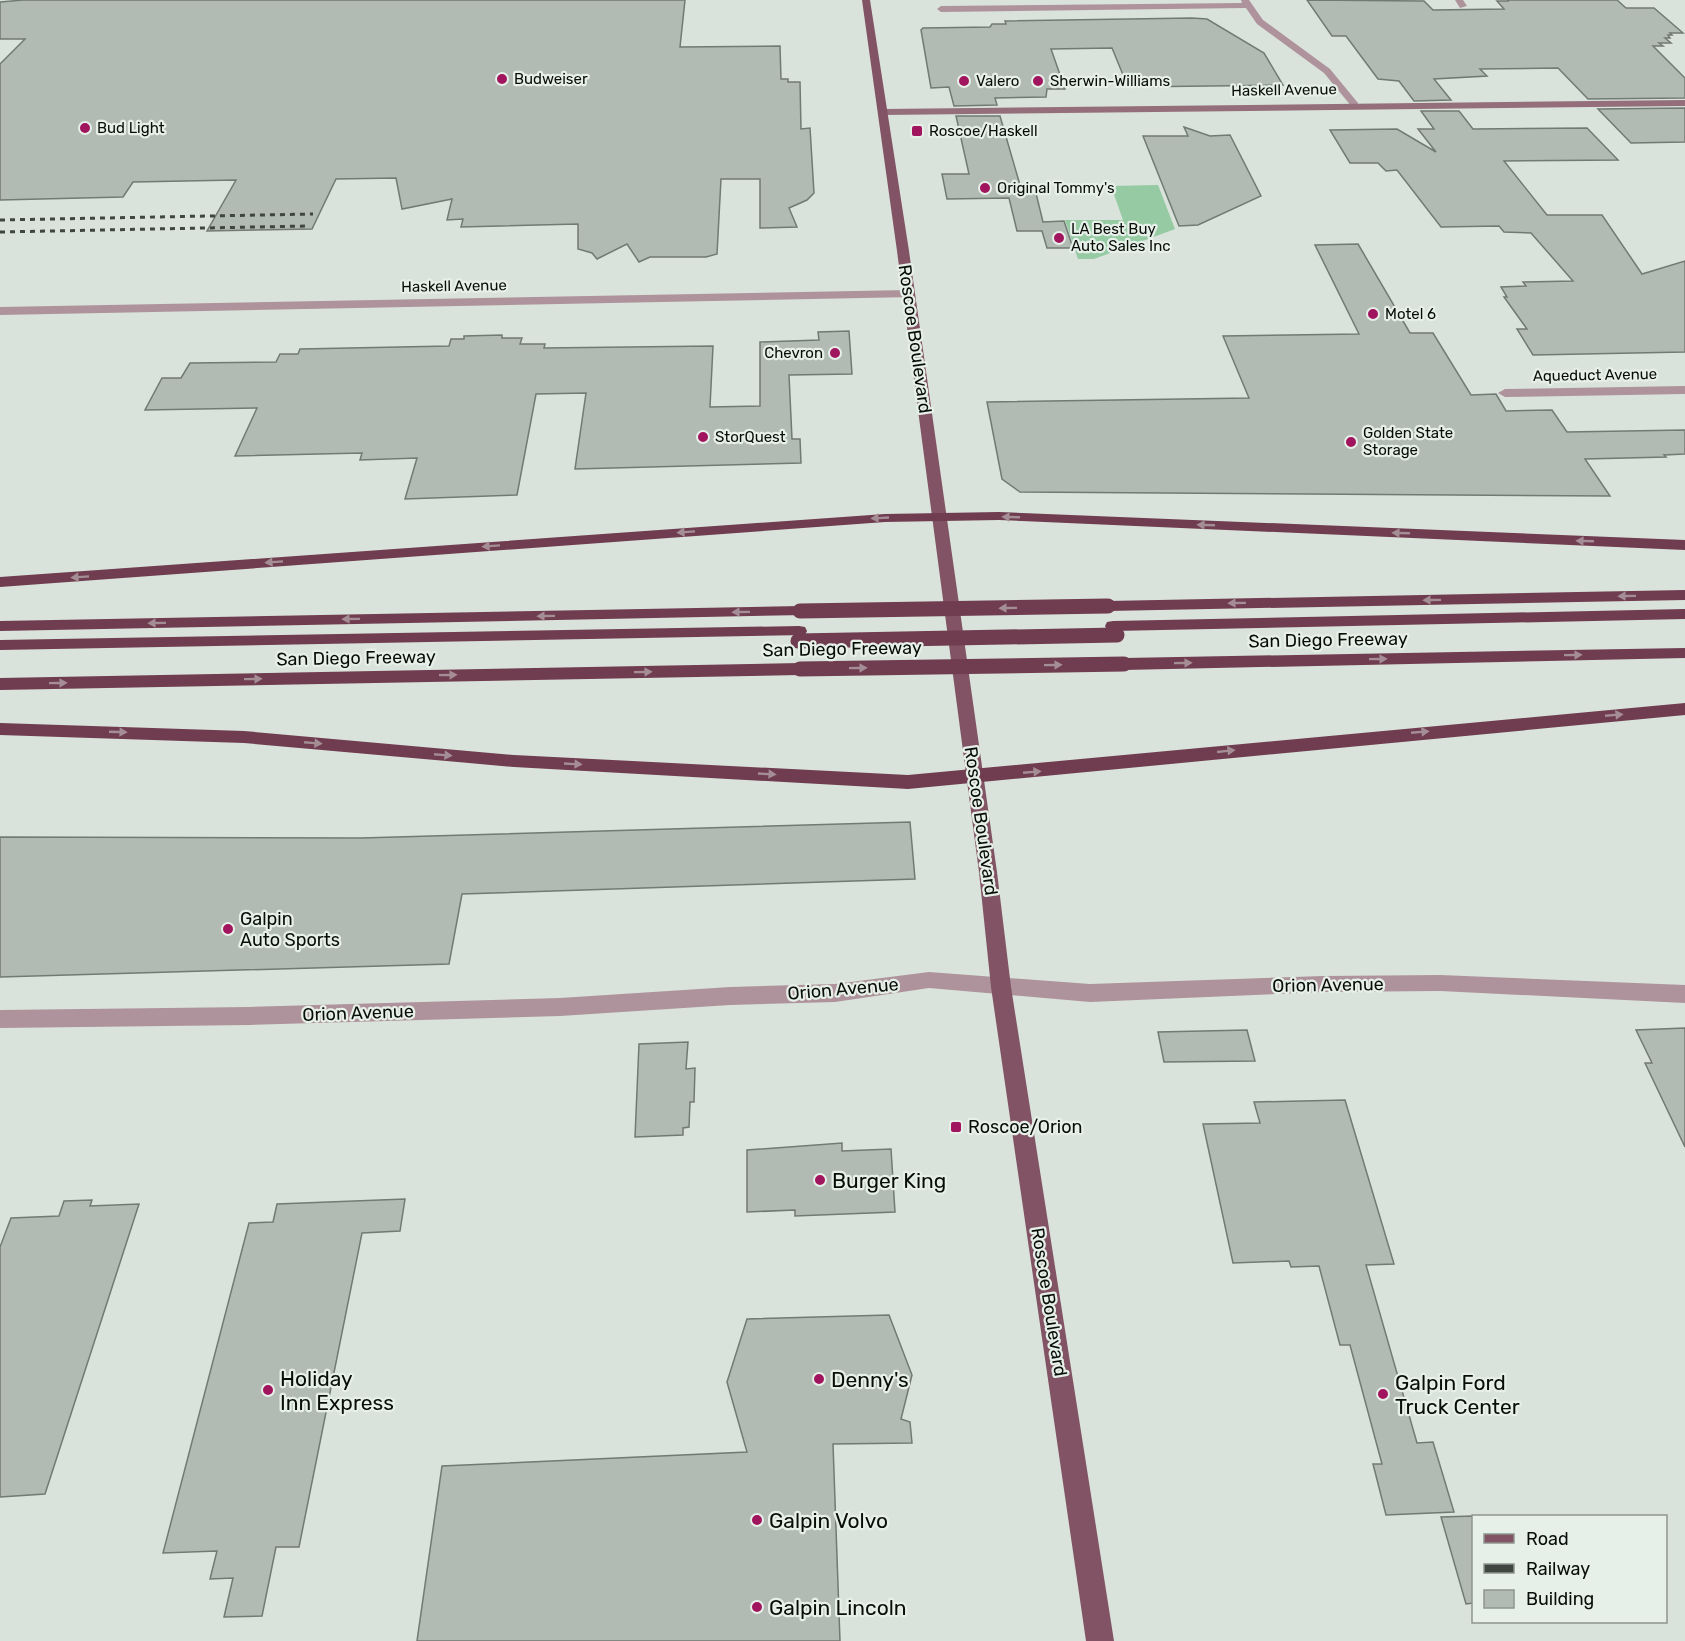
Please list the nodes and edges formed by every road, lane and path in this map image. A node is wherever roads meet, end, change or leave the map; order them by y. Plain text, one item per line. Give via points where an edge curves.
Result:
1 (866, 0) edge
2 (1246, 2) edge
3 (941, 9) dead end
4 (1685, 103) edge
5 (1355, 105) junction
6 (883, 112) junction
7 (909, 294) junction
8 (0, 310) edge
9 (1685, 390) edge
10 (1505, 393) dead end
11 (939, 517) junction
12 (1685, 545) edge
13 (0, 582) edge
14 (1685, 595) edge
15 (1685, 614) edge
16 (1685, 625) edge
17 (0, 626) edge
18 (1115, 630) junction
19 (798, 636) junction
20 (0, 645) edge
21 (1685, 652) edge
22 (0, 656) edge
23 (0, 684) edge
24 (1685, 709) edge
25 (0, 729) edge
26 (974, 777) junction
27 (1000, 987) junction
28 (1685, 994) edge
29 (0, 1018) edge
30 (1100, 1641) edge

1 - 6 main road, Roscoe Boulevard
2 - 3 street
2 - 5 street via 1266,28 1327,71
4 - 5 main road, Haskell Avenue
5 - 6 main road, Haskell Avenue
6 - 7 main road, Roscoe Boulevard
7 - 8 street, Haskell Avenue
7 - 11 main road, Roscoe Boulevard
9 - 10 street, Aqueduct Avenue
12 -> 11 highway via 999,516
11 -> 13 highway
11 - 26 main road, Roscoe Boulevard
14 -> 17 highway, bridge
15 - 18 highway
16 - 18 highway
18 - 19 highway, bridge
19 - 20 highway
19 - 22 highway
23 -> 21 highway, San Diego Freeway, bridge
26 -> 24 highway
25 -> 26 highway via 244,737 514,761 908,782
26 - 27 main road, Roscoe Boulevard
27 - 28 street, Orion Avenue via 1090,993 1440,983
27 - 29 street, Orion Avenue via 929,980 835,993 560,1008
27 - 30 main road, Roscoe Boulevard

